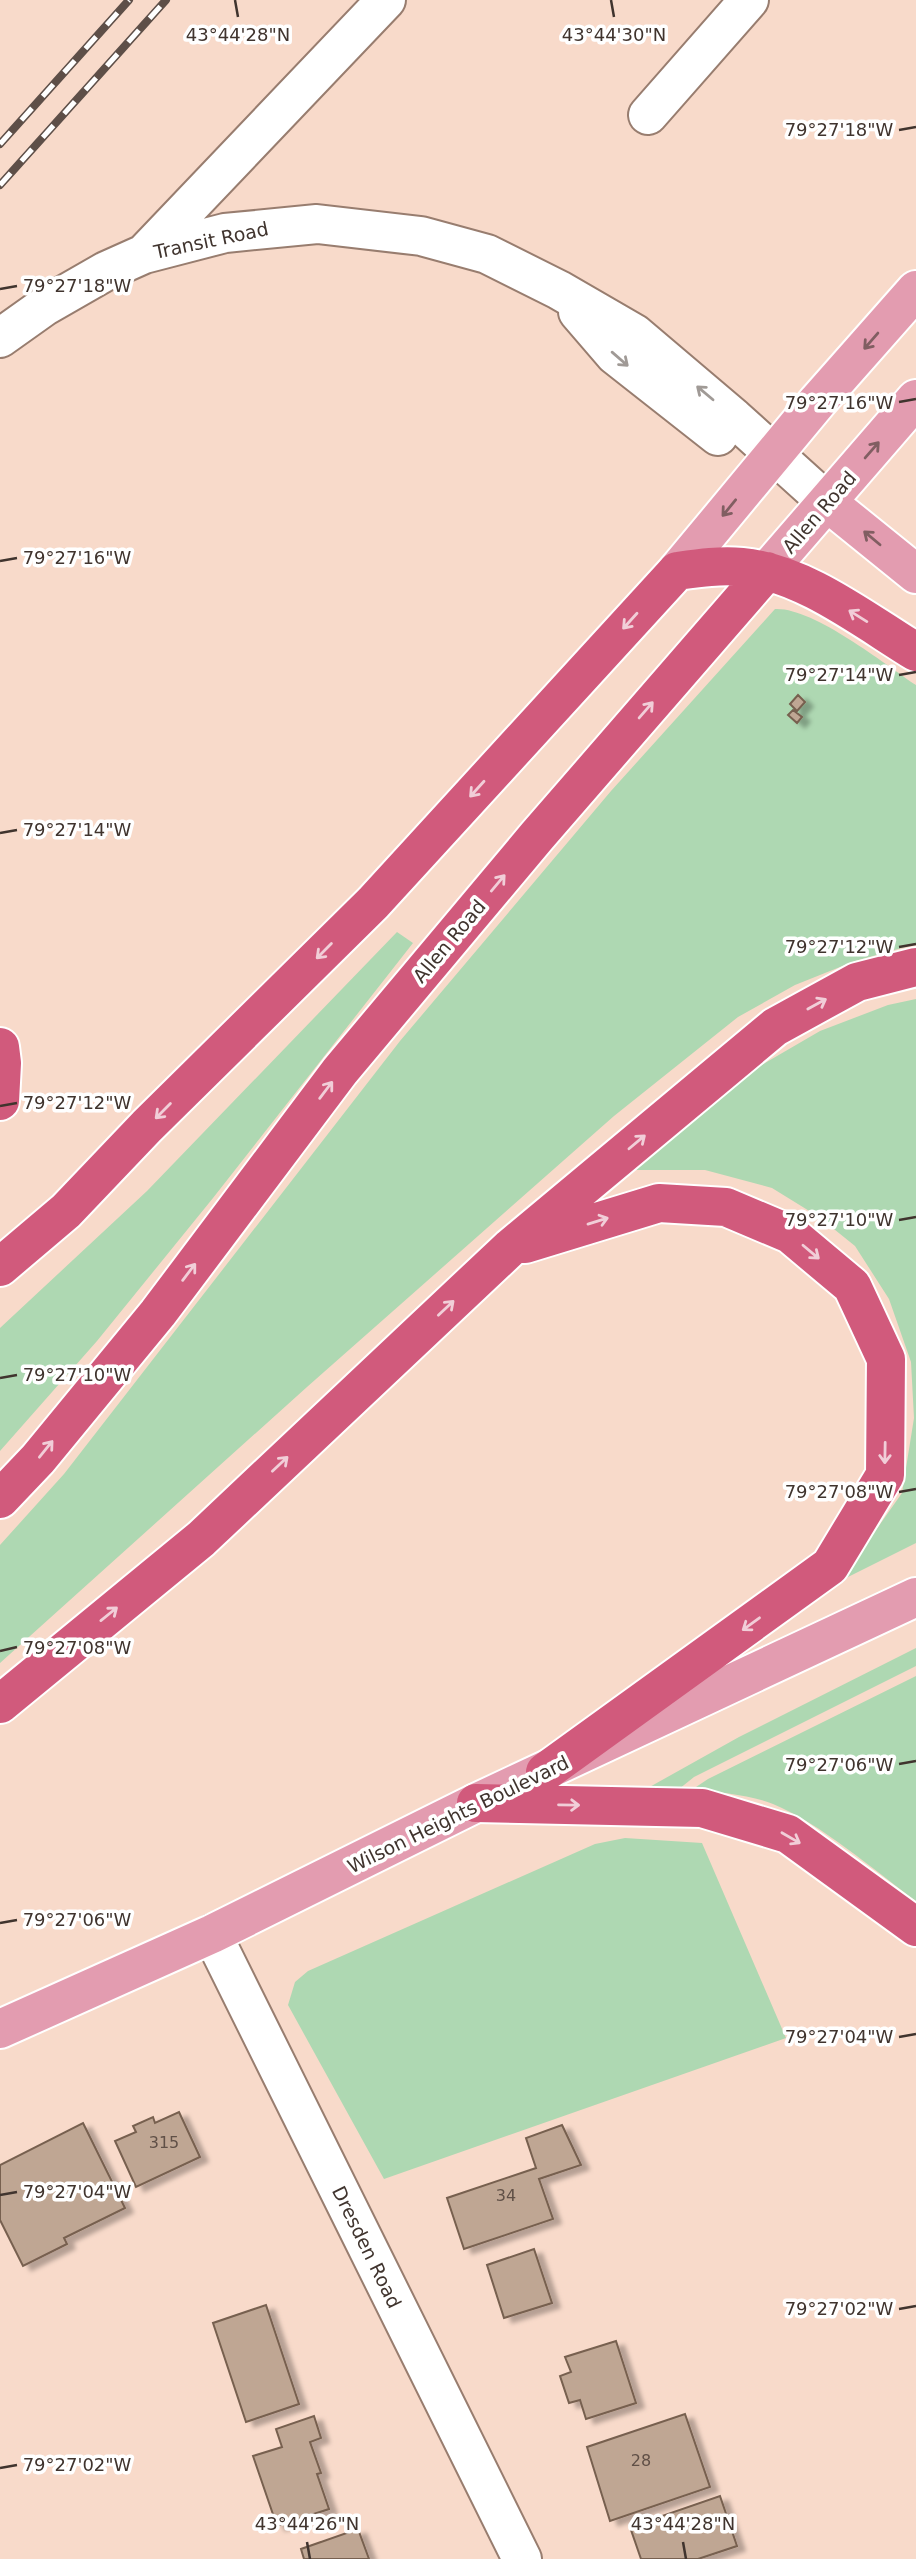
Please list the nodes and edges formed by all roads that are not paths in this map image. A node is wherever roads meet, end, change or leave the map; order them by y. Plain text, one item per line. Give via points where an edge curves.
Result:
1 (386, 0) edge
2 (748, 0) edge
3 (648, 116) dead end
4 (144, 254) junction
5 (916, 290) edge
6 (0, 338) edge
7 (916, 399) edge
8 (773, 455) junction
9 (827, 502) junction
10 (677, 571) junction
11 (767, 571) junction
12 (916, 574) edge
13 (916, 652) edge
14 (916, 967) edge
15 (0, 1046) edge
16 (0, 1101) edge
17 (510, 1248) junction
18 (0, 1267) edge
19 (0, 1499) edge
20 (916, 1597) edge
21 (0, 1704) edge
22 (545, 1772) junction
23 (476, 1803) junction
24 (916, 1927) edge
25 (212, 1934) junction
26 (0, 2029) edge
27 (522, 2559) edge

1 - 4 street
2 - 3 street
4 - 6 street, Transit Road via 45,306
4 - 8 street, Transit Road via 225,233 317,224 421,236 487,254 559,289 615,355 715,435
5 -> 8 main road
9 -> 7 main road, Allen Road
8 - 9 street, Transit Road
8 -> 10 main road
9 - 11 main road, Allen Road
12 -> 9 main road
10 - 11 highway via 743,567
10 -> 18 highway via 373,903 66,1210
13 -> 11 highway via 811,589
19 -> 11 highway, Allen Road via 158,1313 340,1071
17 -> 14 highway via 775,1027 857,982
15 - 16 highway
21 -> 17 highway via 201,1539
17 -> 22 highway via 659,1203 726,1207 790,1234 852,1286 886,1360 885,1475 830,1566
20 - 22 main road, Wilson Heights Boulevard
22 - 23 main road, Wilson Heights Boulevard
23 -> 24 highway via 702,1808 788,1834
23 - 25 main road, Wilson Heights Boulevard
25 - 26 main road, Wilson Heights Boulevard
25 - 27 street, Dresden Road

